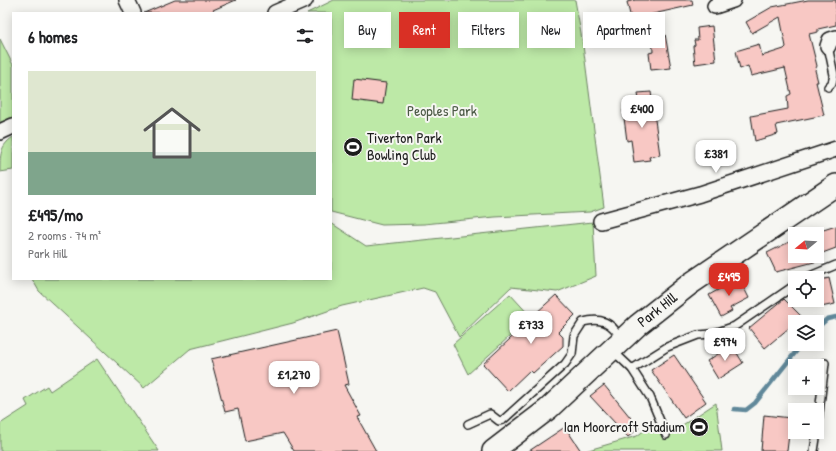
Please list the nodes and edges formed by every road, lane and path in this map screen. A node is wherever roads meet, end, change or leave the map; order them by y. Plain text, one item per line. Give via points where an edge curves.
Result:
1 (127, 0) edge
2 (305, 0) edge
3 (733, 0) edge
4 (715, 6) dead end
5 (133, 12) edge
6 (276, 12) edge
7 (832, 42) edge
8 (828, 87) dead end
9 (12, 126) edge
10 (0, 132) edge
11 (836, 149) edge
12 (836, 186) edge
13 (601, 221) dead end
14 (836, 265) edge
15 (822, 271) edge
16 (788, 290) edge
17 (618, 346) junction
18 (825, 363) dead end
19 (632, 369) junction
20 (820, 403) edge
21 (468, 424) dead end
22 (666, 435) dead end
23 (816, 439) edge
24 (493, 451) edge
25 (814, 451) edge

1 - 5 street
2 - 6 street
3 - 4 street
7 - 8 lane via 834,75
9 - 10 street
11 - 13 street via 700,194
12 - 17 street, Park Hill via 690,284 638,325
14 - 15 lane
16 - 19 lane via 735,326 712,334 698,335 667,347
17 - 19 lane
17 - 21 lane via 616,330 606,322 594,319 583,322 574,336 572,354 538,389 503,420 498,421 490,414
17 - 24 street, Park Hill via 548,409
18 - 20 lane
19 - 22 lane via 650,397
23 - 25 lane

